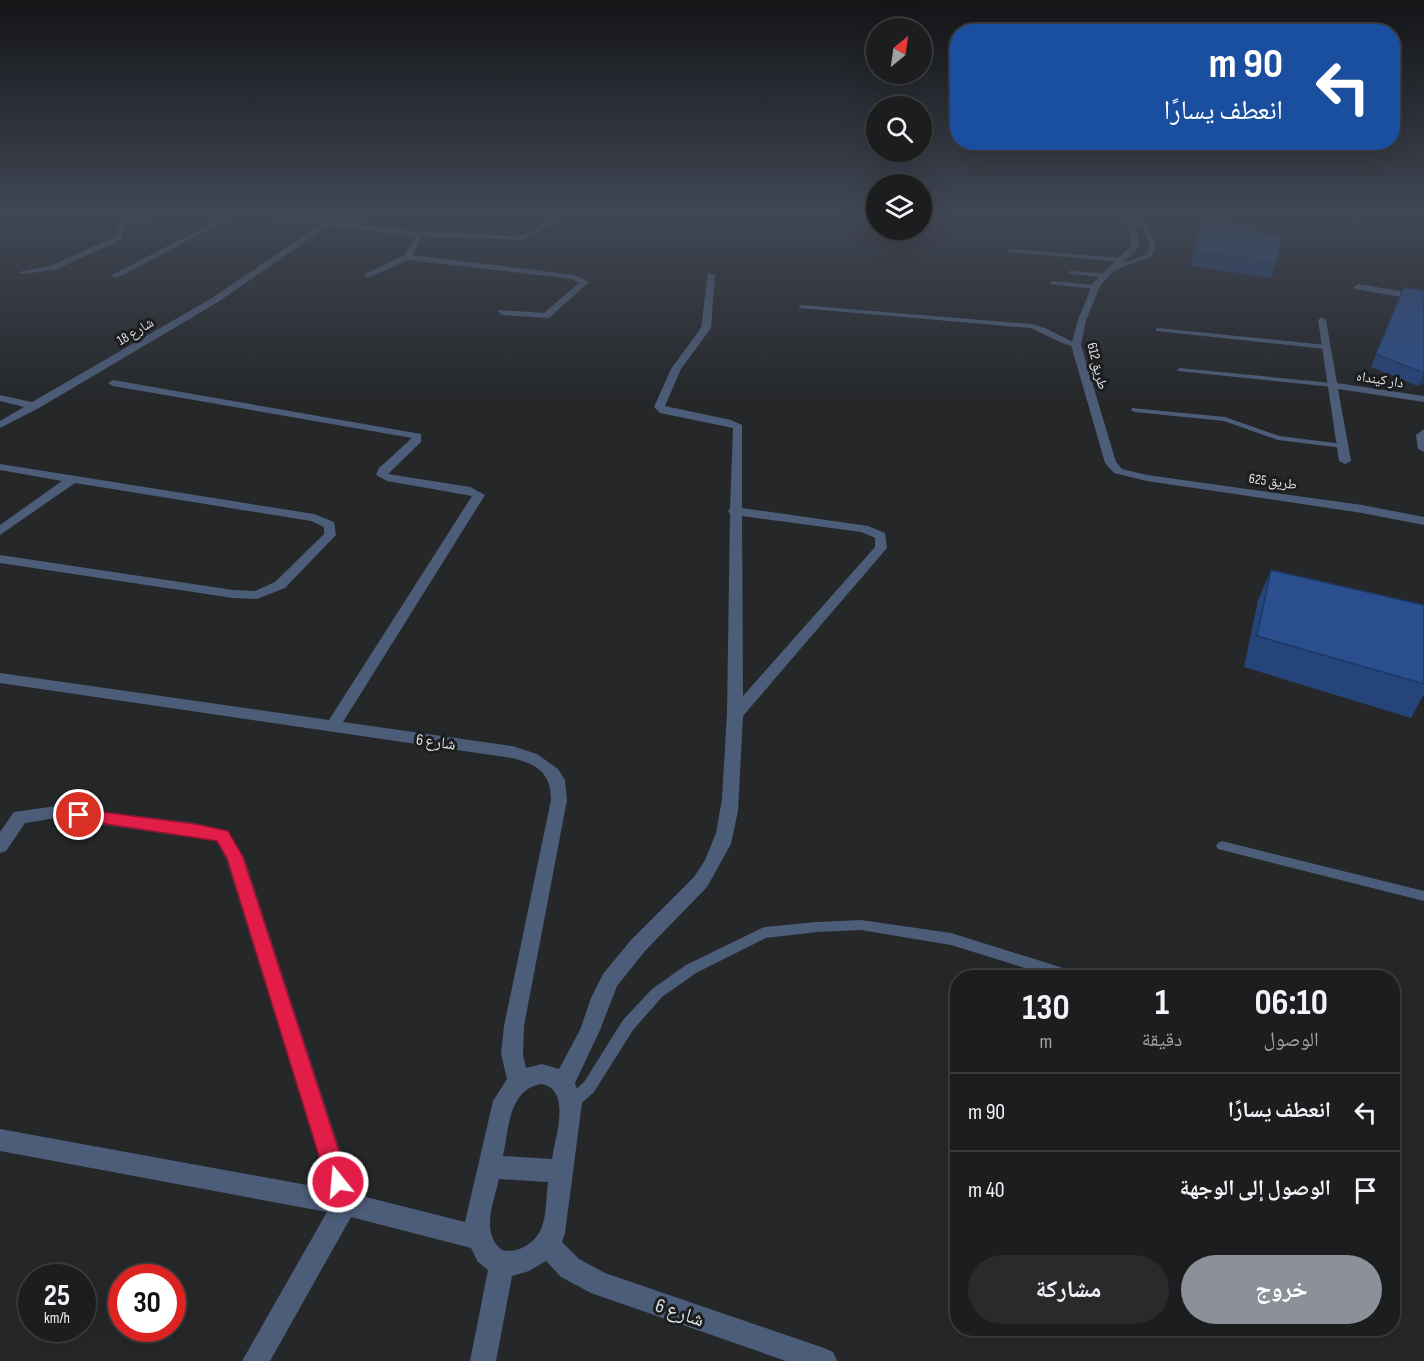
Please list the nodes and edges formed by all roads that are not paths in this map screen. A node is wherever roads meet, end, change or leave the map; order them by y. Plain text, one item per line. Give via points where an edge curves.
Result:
1 (246, 278) edge
2 (575, 278) edge
3 (711, 278) edge
4 (1102, 278) edge
5 (1052, 283) dead end
6 (1095, 286) junction
7 (1358, 287) dead end
8 (1424, 298) edge
9 (801, 307) dead end
10 (502, 312) dead end
11 (1322, 320) dead end
12 (1158, 330) dead end
13 (1076, 345) junction
14 (1326, 347) junction
15 (1180, 370) dead end
16 (112, 383) dead end
17 (1332, 385) junction
18 (0, 398) edge
19 (1424, 399) edge
20 (13, 401) junction
21 (35, 406) junction
22 (0, 407) edge
23 (1136, 410) dead end
24 (0, 425) edge
25 (1424, 432) edge
26 (1343, 446) junction
27 (1424, 449) edge
28 (1345, 461) dead end
29 (0, 467) edge
30 (1118, 471) joint
31 (72, 479) junction
32 (734, 510) junction
33 (1424, 520) edge
34 (0, 531) edge
35 (0, 559) edge
36 (0, 678) edge
37 (735, 715) junction
38 (333, 726) junction
39 (0, 846) edge
40 (1222, 846) dead end
41 (1424, 896) edge
42 (1050, 970) edge
43 (518, 1081) junction
44 (567, 1093) junction
45 (0, 1140) edge
46 (489, 1167) junction
47 (562, 1170) junction
48 (345, 1204) junction
49 (477, 1237) junction
50 (547, 1244) junction
51 (502, 1263) junction
52 (255, 1361) edge
53 (483, 1361) edge
54 (824, 1361) edge

1 - 21 street, شارع 18 via 215,300
2 - 10 street via 585,282 546,316
3 - 32 street via 706,328 676,369 659,407 738,427
4 - 6 street, طريق 612
5 - 6 lane
6 - 13 street, طريق 612
7 - 8 street
9 - 13 lane via 1031,326
11 - 14 street
12 - 14 lane
13 - 30 street, طريق 612 via 1111,463
14 - 17 street
15 - 17 lane
16 - 38 street via 417,435 417,440 382,475 478,495
17 - 19 street, دار كينداه
17 - 26 street
18 - 20 street
20 - 21 street
20 - 22 street
21 - 24 street, شارع 18
23 - 26 lane via 1225,419 1278,438
25 - 27 street
26 - 28 street
29 - 31 street
30 - 33 street, طريق 625
31 - 34 street
31 - 35 street via 314,518 330,525 330,535 280,585 257,595
32 - 37 street
32 - 37 street via 864,529 881,536 881,548
36 - 38 street, شارع 6
37 - 44 street via 727,826 715,859 692,891 610,980
38 - 43 street, شارع 6 via 527,755 540,760 557,777 559,800 512,1040
39 - 48 street via 20,817 56,812 222,836 235,857
40 - 41 lane
42 - 44 lane via 951,939 861,926 764,933 691,969 657,993 628,1025 589,1087
43 - 44 street via 529,1075 554,1076
43 - 46 street via 504,1101
44 - 47 street
45 - 48 street
46 - 47 street
46 - 49 street
47 - 50 street via 553,1233
48 - 49 street
48 - 52 street
49 - 51 street via 482,1249
50 - 51 street via 527,1261
50 - 54 street, شارع 6 via 570,1268 600,1284
51 - 53 street

